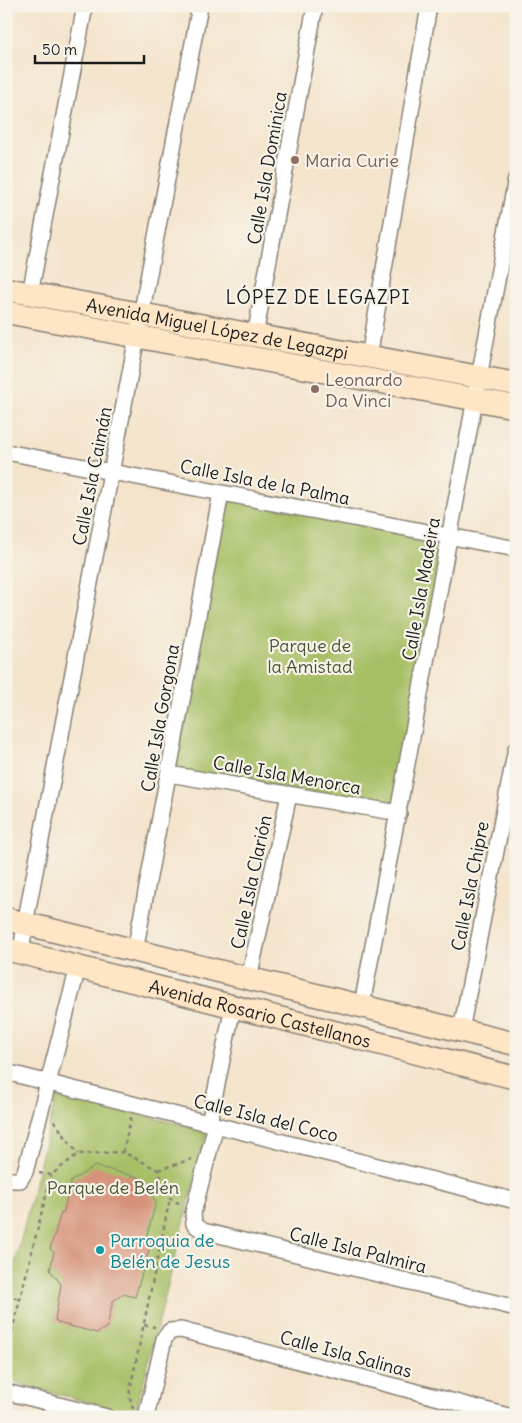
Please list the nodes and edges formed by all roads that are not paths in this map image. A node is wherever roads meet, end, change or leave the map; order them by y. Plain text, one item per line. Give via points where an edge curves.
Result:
1 (85, 6) edge
2 (200, 6) edge
3 (316, 6) edge
4 (430, 6) edge
5 (516, 179) edge
6 (6, 289) edge
7 (30, 294) junction
8 (6, 312) edge
9 (140, 326) junction
10 (255, 336) junction
11 (369, 357) junction
12 (516, 384) edge
13 (477, 388) junction
14 (516, 407) edge
15 (6, 452) edge
16 (112, 472) junction
17 (221, 493) junction
18 (450, 537) junction
19 (516, 549) edge
20 (516, 749) edge
21 (169, 774) junction
22 (289, 794) junction
23 (399, 813) junction
24 (16, 922) edge
25 (135, 950) junction
26 (14, 951) edge
27 (78, 967) junction
28 (249, 978) junction
29 (362, 1005) junction
30 (234, 1007) junction
31 (460, 1030) junction
32 (516, 1044) edge
33 (6, 1072) edge
34 (516, 1078) edge
35 (50, 1083) junction
36 (212, 1124) junction
37 (17, 1177) edge
38 (516, 1201) edge
39 (516, 1308) edge
40 (6, 1392) edge
41 (140, 1416) edge
42 (106, 1417) edge
43 (512, 1417) edge

1 - 7 street
2 - 9 street, Calle Isla Caimán
3 - 10 street, Calle Isla Dominica
4 - 11 street
5 - 13 street, Calle Isla Madeira
6 - 7 main road, Avenida Miguel López de Legazpi
7 - 9 main road, Avenida Miguel López de Legazpi
8 - 9 main road, Avenida Miguel López de Legazpi
9 - 10 main road, Avenida Miguel López de Legazpi
9 - 13 main road, Avenida Miguel López de Legazpi
9 - 16 street, Calle Isla Caimán
10 - 11 main road, Avenida Miguel López de Legazpi
11 - 13 main road, Avenida Miguel López de Legazpi
12 - 13 main road, Avenida Miguel López de Legazpi
13 - 14 main road, Avenida Miguel López de Legazpi
13 - 18 street, Calle Isla Madeira
15 - 16 street, Calle Isla de la Palma
16 - 17 street, Calle Isla de la Palma
16 - 24 street, Calle Isla Caimán
17 - 18 street, Calle Isla de la Palma
17 - 21 street, Calle Isla Gorgona
18 - 19 street, Calle Isla de la Palma
18 - 23 street, Calle Isla Madeira
20 - 31 street, Calle Isla Chipre
21 - 22 street, Calle Isla Menorca
21 - 25 street, Calle Isla Gorgona
22 - 23 street, Calle Isla Menorca
22 - 28 street, Calle Isla Clarión
23 - 29 street, Calle Isla Madeira
24 - 25 main road, Avenida Rosario Castellanos
24 - 26 street, Calle Isla Caimán
25 - 28 main road, Avenida Rosario Castellanos
26 - 27 main road, Avenida Rosario Castellanos
27 - 30 main road, Avenida Rosario Castellanos
27 - 35 street
28 - 29 main road, Avenida Rosario Castellanos
29 - 31 main road, Avenida Rosario Castellanos
30 - 34 main road, Avenida Rosario Castellanos
30 - 36 street
31 - 32 main road, Avenida Rosario Castellanos
33 - 35 street, Calle Isla del Coco
35 - 36 street, Calle Isla del Coco
35 - 37 street
36 - 38 street, Calle Isla del Coco
36 - 39 street, Calle Isla Palmira via 194,1219 202,1231
40 - 42 street
41 - 43 street, Calle Isla Salinas via 164,1339 170,1331 181,1330

